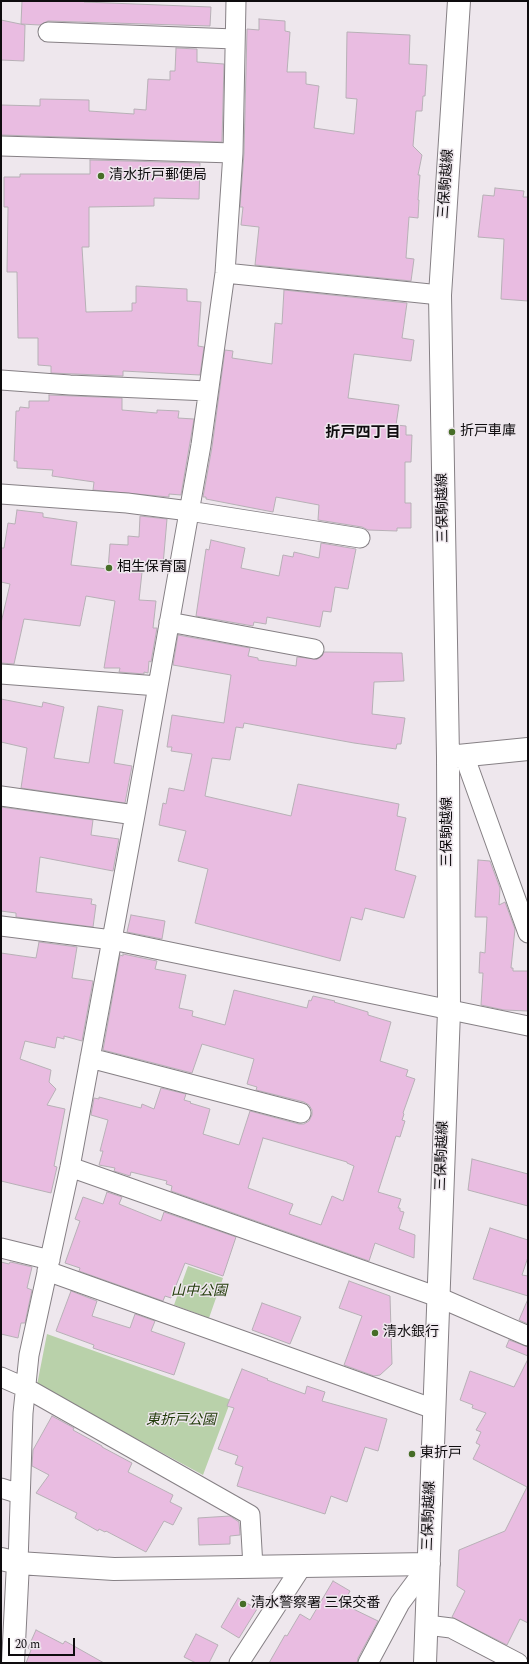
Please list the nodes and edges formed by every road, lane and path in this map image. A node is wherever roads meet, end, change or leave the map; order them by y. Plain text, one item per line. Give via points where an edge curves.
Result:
1 (236, 1) edge
2 (459, 1) edge
3 (48, 32) dead end
4 (236, 39) junction
5 (1, 146) edge
6 (233, 153) junction
7 (225, 272) junction
8 (440, 295) junction
9 (1, 380) edge
10 (208, 391) junction
11 (1, 494) edge
12 (189, 511) junction
13 (360, 538) dead end
14 (169, 622) junction
15 (314, 648) dead end
16 (1, 674) edge
17 (158, 686) junction
18 (528, 749) edge
19 (456, 756) junction
20 (1, 796) edge
21 (135, 815) junction
22 (1, 926) edge
23 (528, 933) edge
24 (112, 940) junction
25 (449, 1011) junction
26 (528, 1026) edge
27 (90, 1058) junction
28 (301, 1113) dead end
29 (70, 1167) junction
30 (1, 1248) edge
31 (48, 1266) junction
32 (438, 1297) junction
33 (528, 1336) edge
34 (1, 1377) edge
35 (26, 1388) junction
36 (434, 1409) junction
37 (1, 1488) edge
38 (20, 1494) junction
39 (9, 1561) edge
40 (429, 1564) junction
41 (302, 1566) junction
42 (253, 1567) junction
43 (427, 1625) junction
44 (12, 1663) edge
45 (239, 1663) edge
46 (368, 1663) edge
47 (425, 1663) edge
48 (518, 1663) edge

1 - 4 street
2 - 8 main road, 三保駒越線
3 - 4 street
4 - 6 street
5 - 6 street
6 - 7 street
7 - 8 street
7 - 10 street
8 - 19 main road, 三保駒越線
9 - 10 street
10 - 12 street
11 - 12 street via 127,503
12 - 13 street
12 - 14 street
14 - 15 street
14 - 17 street
16 - 17 street
17 - 21 street
18 - 19 main road
19 - 23 street
19 - 25 main road, 三保駒越線
20 - 21 street
21 - 24 street
22 - 24 street
24 - 25 street
24 - 27 street
25 - 26 street
25 - 32 main road, 三保駒越線
27 - 28 street
27 - 29 street
29 - 31 street
29 - 32 street
30 - 31 street
31 - 35 street via 29,1355
31 - 36 street
32 - 33 street
32 - 36 main road, 三保駒越線
34 - 35 street
35 - 38 street
35 - 42 street via 250,1515
36 - 40 main road, 三保駒越線
37 - 38 street
38 - 39 street
39 - 42 main road via 114,1569
39 - 44 main road
40 - 41 main road
40 - 43 main road, 三保駒越線
40 - 46 street via 400,1603
41 - 42 main road
41 - 45 street
43 - 47 main road, 三保駒越線
43 - 48 street via 451,1628

